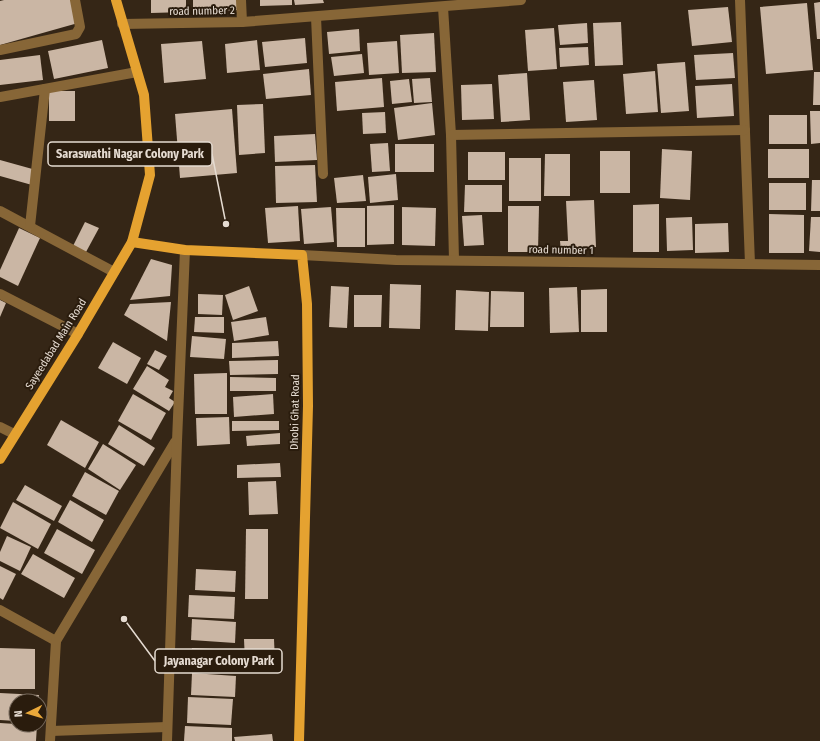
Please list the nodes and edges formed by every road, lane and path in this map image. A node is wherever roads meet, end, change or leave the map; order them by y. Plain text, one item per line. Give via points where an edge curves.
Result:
1 (75, 0) edge
2 (116, 0) edge
3 (241, 0) edge
4 (519, 0) edge
5 (740, 0) edge
6 (442, 6) junction
7 (316, 17) junction
8 (242, 22) junction
9 (122, 24) junction
10 (0, 50) edge
11 (137, 72) junction
12 (45, 89) junction
13 (0, 97) edge
14 (745, 130) junction
15 (451, 135) junction
16 (323, 174) dead end
17 (0, 211) edge
18 (30, 226) junction
19 (132, 242) junction
20 (185, 250) junction
21 (302, 255) junction
22 (454, 260) junction
23 (750, 264) junction
24 (820, 265) edge
25 (114, 272) junction
26 (0, 294) edge
27 (78, 334) junction
28 (0, 427) edge
29 (14, 434) junction
30 (176, 440) junction
31 (0, 459) edge
32 (0, 610) edge
33 (56, 640) junction
34 (167, 727) junction
35 (50, 736) edge
36 (167, 741) edge
37 (299, 741) edge

1 - 10 street via 80,27 76,34
2 - 9 main road, Sayeedabad Main Road
3 - 8 street
4 - 6 street, road number 2
5 - 14 street
6 - 7 street, road number 2
6 - 15 street
7 - 8 street, road number 2
7 - 16 street
8 - 9 street, road number 2
9 - 11 main road, Sayeedabad Main Road
11 - 12 street
11 - 19 main road, Sayeedabad Main Road via 144,95 150,175
12 - 13 street
12 - 18 street
14 - 15 street
14 - 23 street
15 - 22 street
17 - 18 street
18 - 25 street
19 - 20 main road
19 - 25 main road, Sayeedabad Main Road
20 - 21 main road
20 - 30 street
21 - 22 street, road number 1
21 - 37 main road, Dhobi Ghat Road via 307,304 308,406
22 - 23 street, road number 1
23 - 24 street, road number 1
25 - 27 main road, Sayeedabad Main Road
26 - 27 street
27 - 29 main road, Sayeedabad Main Road
28 - 29 street
29 - 31 main road, Sayeedabad Main Road
30 - 33 street
30 - 34 street
32 - 33 street
33 - 35 street
34 - 35 street
34 - 36 street

